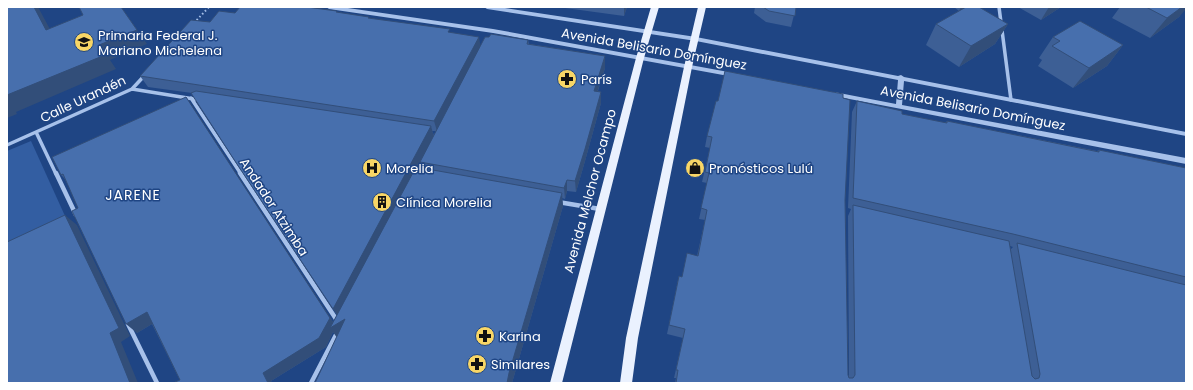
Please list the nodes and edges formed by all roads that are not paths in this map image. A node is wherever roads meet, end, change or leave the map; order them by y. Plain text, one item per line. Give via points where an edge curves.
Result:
1 (329, 7) edge
2 (487, 7) edge
3 (655, 7) edge
4 (702, 7) edge
5 (999, 7) edge
6 (500, 8) edge
7 (493, 31) junction
8 (648, 31) junction
9 (490, 38) edge
10 (696, 39) junction
11 (640, 58) junction
12 (688, 67) junction
13 (146, 74) edge
14 (742, 77) edge
15 (901, 77) junction
16 (132, 89) junction
17 (826, 93) edge
18 (849, 97) junction
19 (191, 98) junction
20 (1011, 100) junction
21 (207, 101) edge
22 (849, 105) edge
23 (899, 107) junction
24 (36, 132) junction
25 (1186, 134) edge
26 (7, 145) edge
27 (1186, 161) edge
28 (554, 201) edge
29 (600, 209) junction
30 (78, 217) edge
31 (126, 318) edge
32 (344, 319) edge
33 (340, 326) junction
34 (157, 383) edge
35 (312, 383) edge
36 (556, 383) edge
37 (626, 383) edge

1 - 7 street, Avenida Belisario Domínguez
2 - 6 street, Avenida Belisario Domínguez
3 - 8 main road, Avenida Melchor Ocampo
4 - 10 main road
5 - 20 street
6 - 8 street, Avenida Belisario Domínguez
7 - 9 street
7 - 11 street, Avenida Belisario Domínguez
8 - 10 street, Avenida Belisario Domínguez
8 - 11 main road, Avenida Melchor Ocampo
10 - 12 main road
10 - 15 street, Avenida Belisario Domínguez
11 - 12 street, Avenida Belisario Domínguez
11 - 29 main road, Avenida Melchor Ocampo
12 - 14 street, Avenida Belisario Domínguez
12 - 37 main road via 634,330
13 - 16 street, Calle Urandén
15 - 20 street, Avenida Belisario Domínguez
15 - 23 street
16 - 19 street
16 - 24 street, Calle Urandén
17 - 18 street, Avenida Belisario Domínguez
18 - 22 street
18 - 23 street, Avenida Belisario Domínguez
19 - 21 street
19 - 33 street, Andador Atzimba
20 - 25 street, Avenida Belisario Domínguez
23 - 27 street, Avenida Belisario Domínguez
24 - 26 street, Calle Urandén
24 - 30 street
28 - 29 street
29 - 36 main road, Avenida Melchor Ocampo
31 - 34 street
32 - 33 street
33 - 35 street

